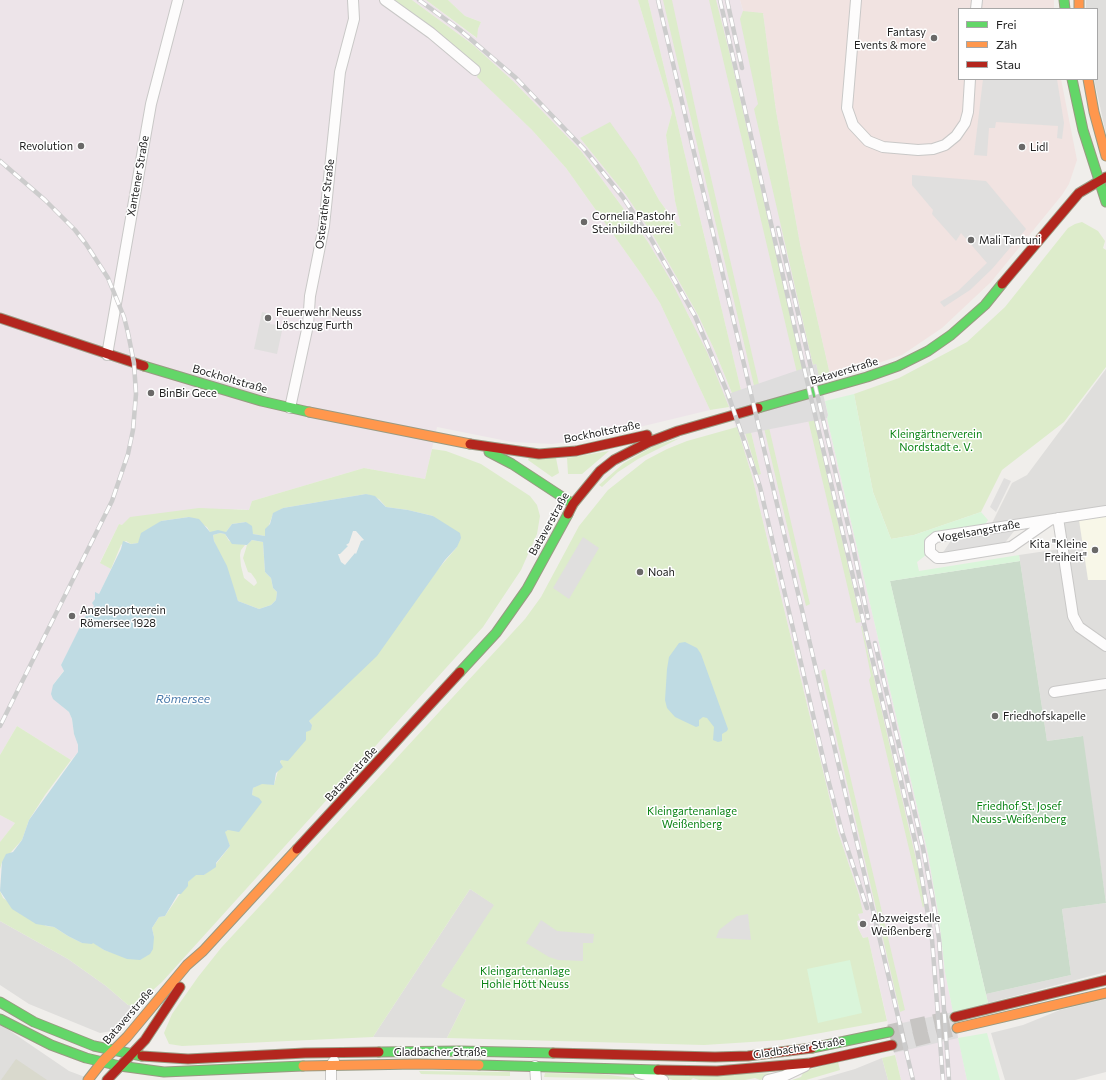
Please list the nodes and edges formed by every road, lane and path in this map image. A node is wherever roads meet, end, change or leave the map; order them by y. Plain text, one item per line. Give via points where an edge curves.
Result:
1 (178, 0) edge
2 (353, 0) edge
3 (385, 0) edge
4 (856, 0) edge
5 (475, 70) dead end
6 (970, 80) edge
7 (1072, 80) edge
8 (1088, 80) edge
9 (1106, 156) edge
10 (1102, 179) edge
11 (1106, 202) edge
12 (0, 318) edge
13 (107, 355) junction
14 (290, 408) junction
15 (678, 431) junction
16 (460, 442) junction
17 (573, 504) junction
18 (1106, 511) edge
19 (1054, 519) junction
20 (1106, 646) edge
21 (1106, 684) edge
22 (1054, 692) dead end
23 (204, 951) junction
24 (1106, 980) edge
25 (1106, 993) edge
26 (0, 1002) edge
27 (954, 1017) tunnel mouth
28 (0, 1019) edge
29 (957, 1028) tunnel mouth
30 (889, 1032) tunnel mouth
31 (892, 1045) tunnel mouth
32 (113, 1051) junction
33 (368, 1052) junction
34 (133, 1055) junction
35 (102, 1062) junction
36 (810, 1063) junction
37 (331, 1065) junction
38 (120, 1066) junction
39 (535, 1066) junction
40 (624, 1069) junction
41 (88, 1080) edge
42 (107, 1080) edge
43 (331, 1080) edge
44 (536, 1080) edge
45 (663, 1080) edge
46 (768, 1080) edge

1 - 13 street, Xantener Straße via 150,111
2 - 14 street, Osterather Straße via 354,19 340,72 324,226 310,296 308,326
3 - 5 street via 431,33
4 - 6 street via 847,108 853,125 868,140 883,147 918,150 946,145 956,136 964,123 968,112
7 - 10 street via 1083,130
8 - 9 street
10 - 11 street
10 - 15 street, Bataverstraße via 1087,187 1072,201 985,304 951,335 928,351 867,378
12 - 13 street, Bockholtstraße
13 - 14 street, Bockholtstraße
14 - 16 street, Bockholtstraße
15 - 16 street, Bockholtstraße via 561,453 515,452
15 - 17 street, Bataverstraße via 632,448 614,460 589,482
16 - 17 street, Bockholtstraße via 502,458
17 - 23 street, Bataverstraße via 527,589 496,633
18 - 19 street, Vogelsangstraße
19 - 19 street, Vogelsangstraße via 936,537 930,542 930,552 937,558 943,558 1011,547
19 - 20 street via 1073,616 1079,627
21 - 22 street
23 - 32 street, Bataverstraße via 187,965
23 - 34 street, Bataverstraße
24 - 27 street
25 - 29 street
26 - 32 street, Gladbacher Straße via 56,1032
28 - 35 street, Gladbacher Straße via 50,1045
30 - 33 street, Gladbacher Straße via 801,1050 748,1056
31 - 36 street, Gladbacher Straße
32 - 34 street, Gladbacher Straße
32 - 35 street, Bataverstraße
33 - 34 street, Gladbacher Straße via 188,1059
33 - 37 street via 344,1055
34 - 38 street, Bataverstraße
35 - 38 street, Gladbacher Straße
35 - 41 street, Bataverstraße
36 - 40 street, Gladbacher Straße via 717,1071
36 - 46 street, Gladbacher Straße
37 - 38 street, Gladbacher Straße via 196,1072 164,1072
37 - 39 street, Gladbacher Straße
37 - 43 street
38 - 42 street, Bataverstraße
39 - 40 street, Gladbacher Straße
39 - 44 street
40 - 45 street, Gladbacher Straße

